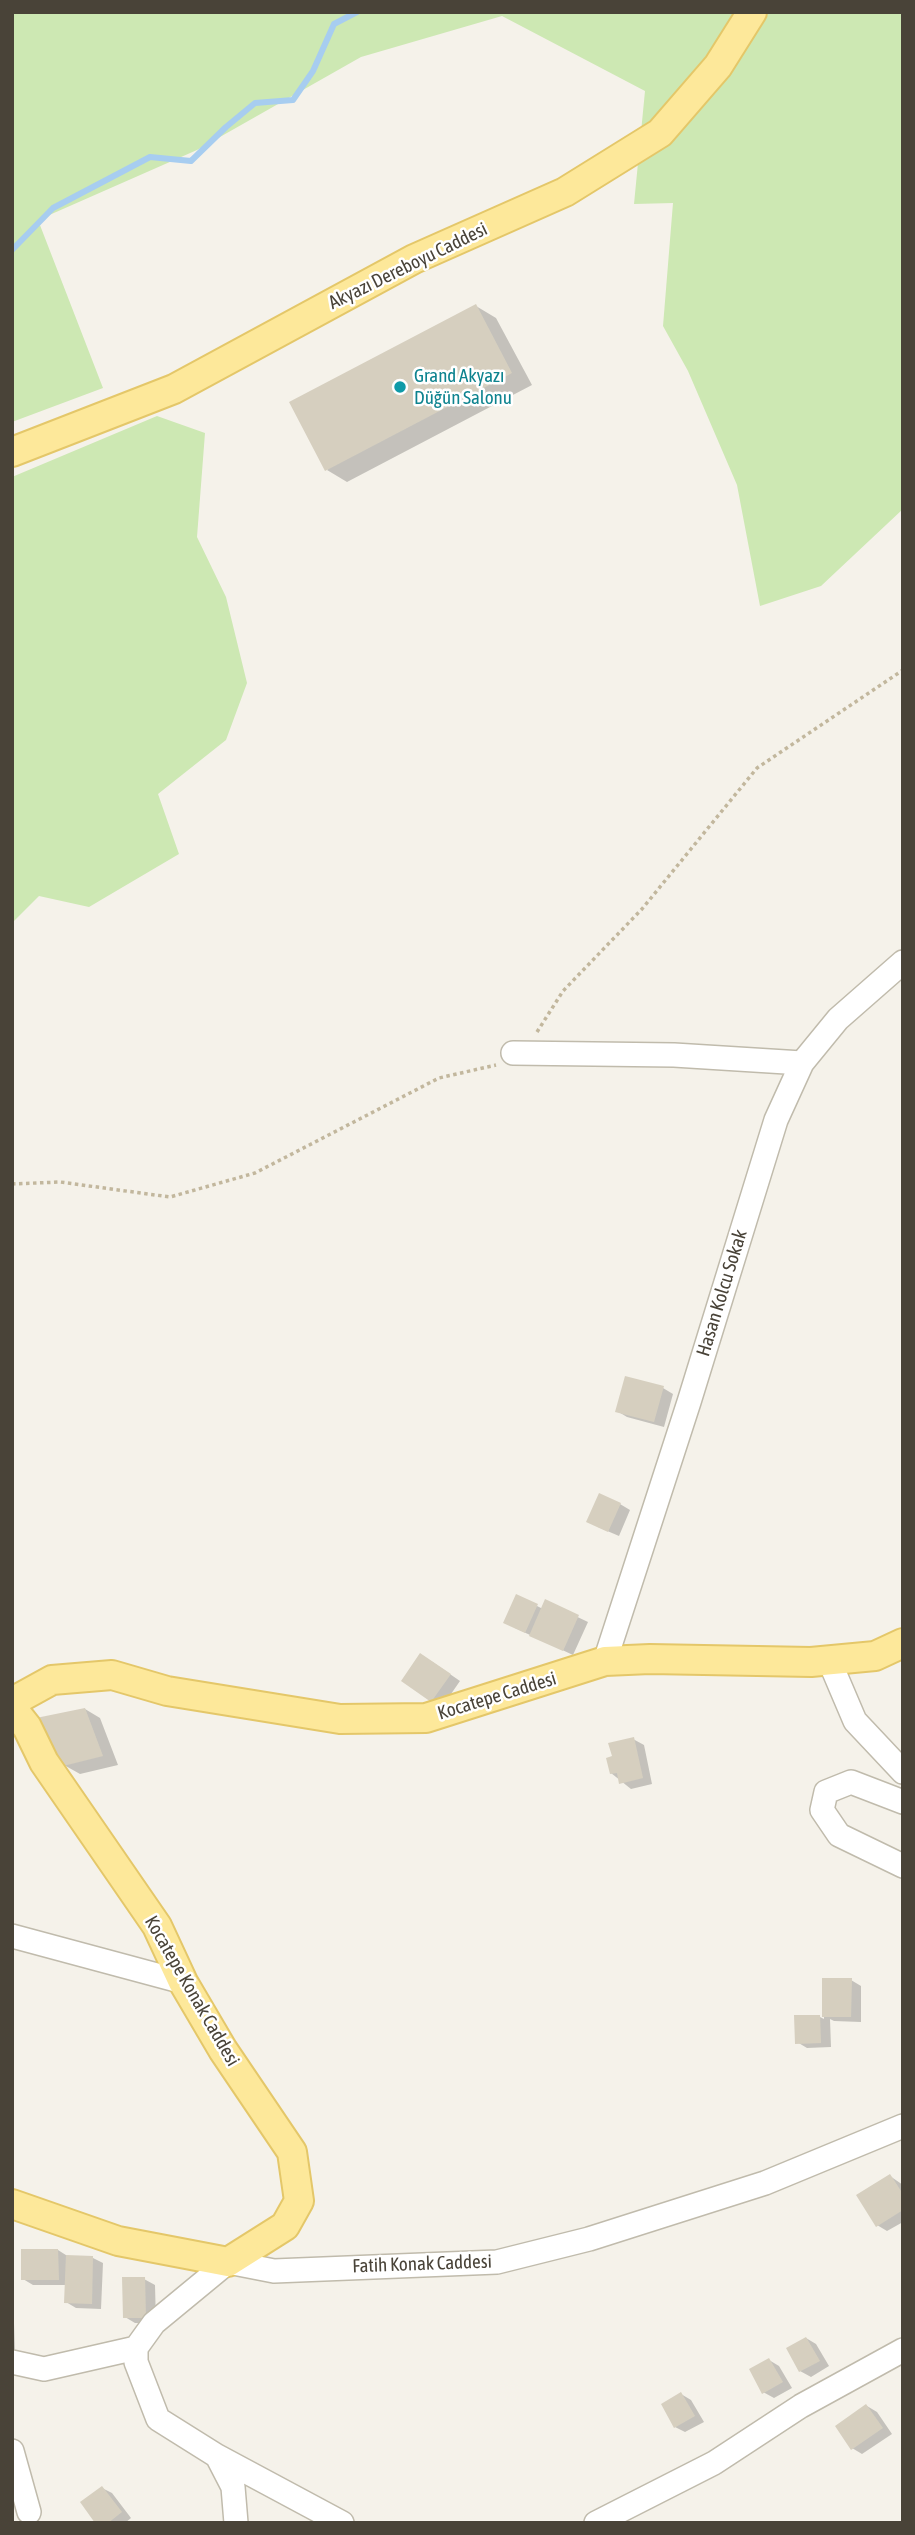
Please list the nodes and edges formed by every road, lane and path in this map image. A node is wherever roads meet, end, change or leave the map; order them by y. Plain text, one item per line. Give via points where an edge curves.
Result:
1 (752, 12) edge
2 (12, 452) edge
3 (903, 670) edge
4 (903, 962) edge
5 (513, 1053) junction
6 (803, 1063) junction
7 (12, 1184) edge
8 (903, 1643) edge
9 (829, 1660) junction
10 (605, 1661) junction
11 (12, 1702) edge
12 (12, 1708) edge
13 (903, 1772) edge
14 (903, 1802) edge
15 (903, 1866) edge
16 (12, 1936) edge
17 (183, 1982) junction
18 (903, 2126) edge
19 (12, 2204) edge
20 (228, 2262) junction
21 (136, 2347) junction
22 (903, 2350) edge
23 (12, 2362) edge
24 (12, 2451) edge
25 (217, 2456) junction
26 (29, 2512) dead end
27 (236, 2523) edge
28 (342, 2523) edge
29 (596, 2523) edge

1 - 2 main road, Akyazı Dereboyu Caddesi via 718,66 660,133 565,192 414,260 174,389
3 - 5 path via 757,768 642,909 564,991 534,1036
4 - 6 street, Hasan Kolcu Sokak via 838,1019
5 - 6 street via 674,1055
5 - 7 path via 498,1065 439,1078 255,1174 170,1197 60,1182
6 - 10 street, Hasan Kolcu Sokak via 776,1120
8 - 9 main road, Kocatepe Caddesi via 875,1656
9 - 10 main road, Kocatepe Caddesi
9 - 13 street via 855,1721
10 - 11 main road, Kocatepe Caddesi via 426,1718 340,1719 167,1691 112,1675 52,1680
12 - 17 main road, Kocatepe Konak Caddesi via 157,1926
14 - 15 street via 851,1782 826,1792 822,1810 839,1835
16 - 17 street
17 - 20 main road, Kocatepe Konak Caddesi via 292,2152 299,2201 285,2226
18 - 20 street, Fatih Konak Caddesi via 765,2183 589,2239 497,2262 274,2271
19 - 20 main road, Fatih Konak Caddesi via 118,2241
20 - 21 street via 154,2323
21 - 23 street via 44,2369
21 - 25 street via 136,2362 158,2419
22 - 29 street via 801,2406 714,2463
24 - 26 street
25 - 27 street via 233,2487
25 - 28 street

